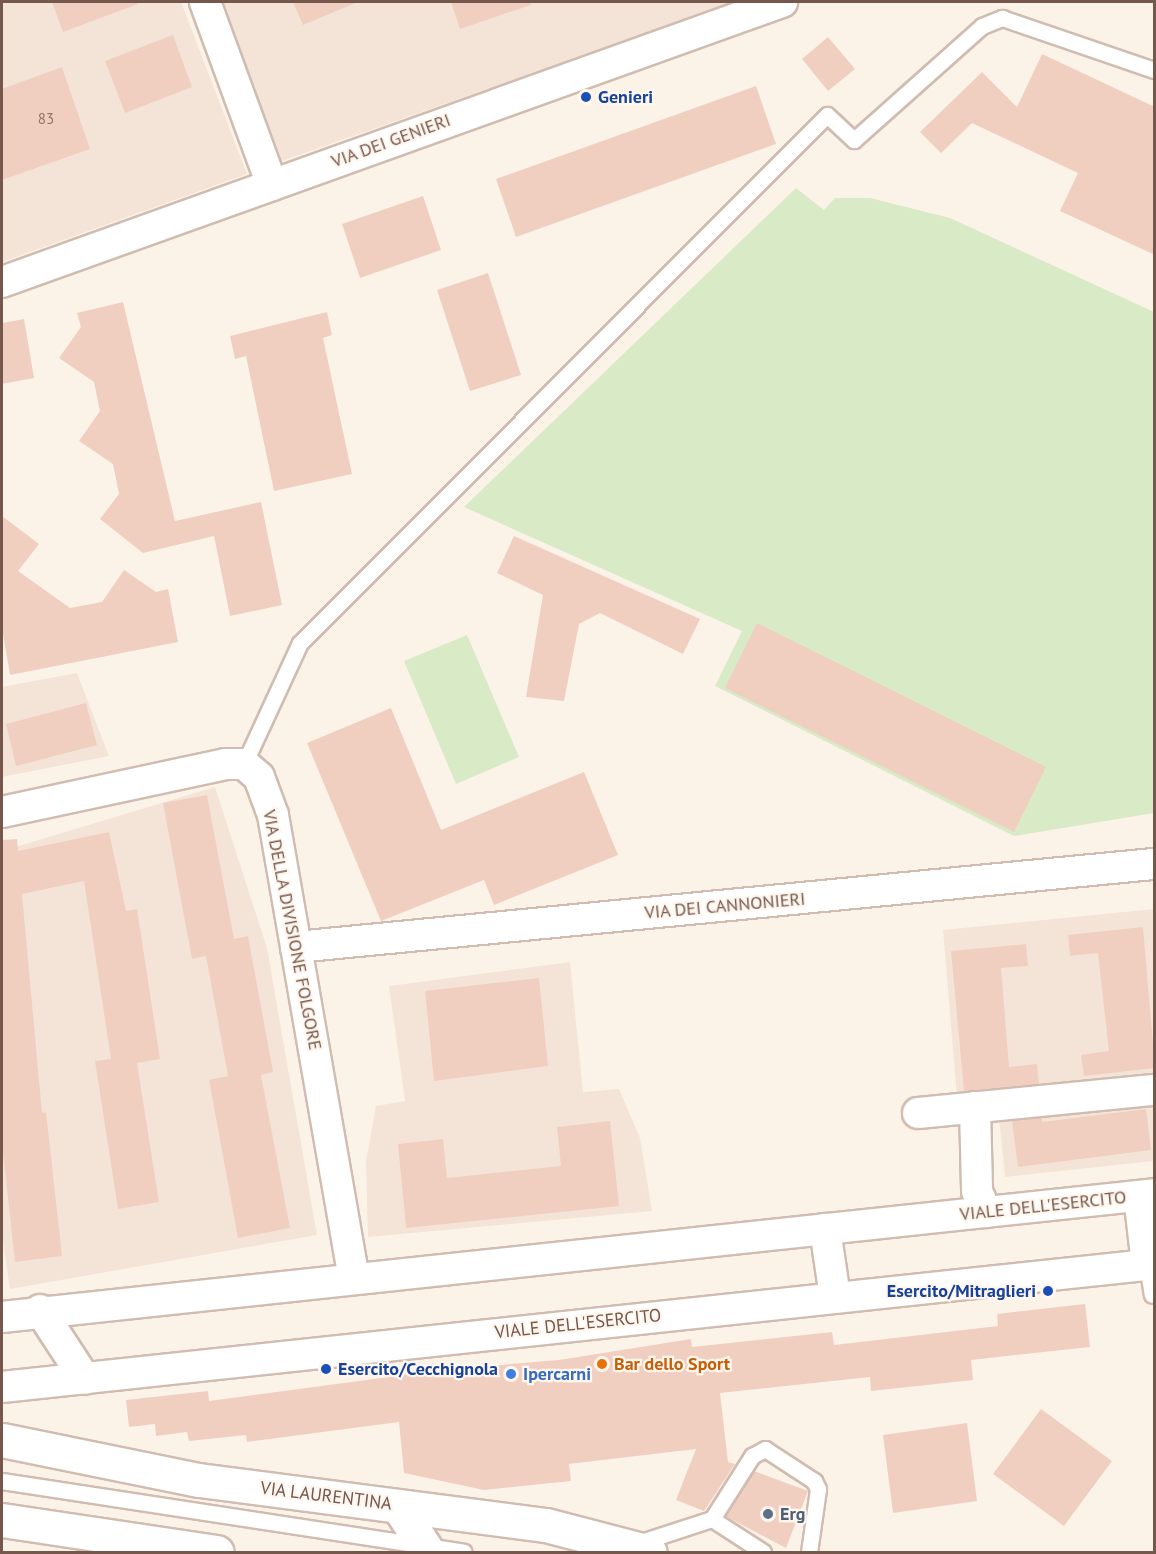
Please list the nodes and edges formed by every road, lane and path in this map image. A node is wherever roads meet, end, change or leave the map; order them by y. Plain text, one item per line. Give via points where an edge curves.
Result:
1 (205, 2) edge
2 (782, 2) edge
3 (1155, 70) edge
4 (272, 185) junction
5 (2, 282) edge
6 (244, 764) junction
7 (2, 812) edge
8 (1155, 864) edge
9 (296, 947) junction
10 (1155, 1090) edge
11 (975, 1107) junction
12 (918, 1113) dead end
13 (1147, 1195) edge
14 (986, 1212) junction
15 (825, 1229) junction
16 (1151, 1264) edge
17 (354, 1278) junction
18 (1152, 1294) dead end
19 (835, 1297) junction
20 (40, 1310) junction
21 (2, 1317) edge
22 (84, 1379) junction
23 (2, 1387) edge
24 (2, 1440) edge
25 (2, 1481) edge
26 (398, 1506) junction
27 (712, 1519) junction
28 (2, 1520) edge
29 (427, 1549) edge
30 (640, 1549) edge
31 (217, 1552) edge
32 (464, 1552) edge
33 (763, 1552) edge
34 (809, 1552) edge

1 - 4 street
2 - 4 street, VIA DEI GENIERI
3 - 6 lane via 1002,18 982,26 854,140 827,115 300,643
4 - 5 street, VIA DEI GENIERI
6 - 7 street via 193,770
6 - 9 street, VIA DELLA DIVISIONE FOLGORE via 259,777 273,815
8 - 9 street, VIA DEI CANNONIERI
9 - 17 street, VIA DELLA DIVISIONE FOLGORE
10 - 11 street
11 - 12 street
11 - 14 street via 977,1191
13 - 14 street, VIALE DELL'ESERCITO
13 - 16 street
14 - 15 street, VIALE DELL'ESERCITO
15 - 17 street, VIALE DELL'ESERCITO
15 - 19 street
16 - 18 lane
16 - 19 street, VIALE DELL'ESERCITO
17 - 20 street, VIALE DELL'ESERCITO
19 - 22 street, VIALE DELL'ESERCITO
20 - 21 street, VIALE DELL'ESERCITO
20 - 22 street
22 - 23 street, VIALE DELL'ESERCITO
24 - 26 main road, VIA LAURENTINA via 199,1480
25 - 29 lane, VIA LAURENTINA
26 - 29 main road
26 - 30 main road, VIA LAURENTINA via 546,1525
27 - 30 lane
27 - 33 lane
27 - 34 lane via 752,1456 765,1449 814,1481 818,1489
28 - 31 main road
29 - 32 lane, VIA LAURENTINA

